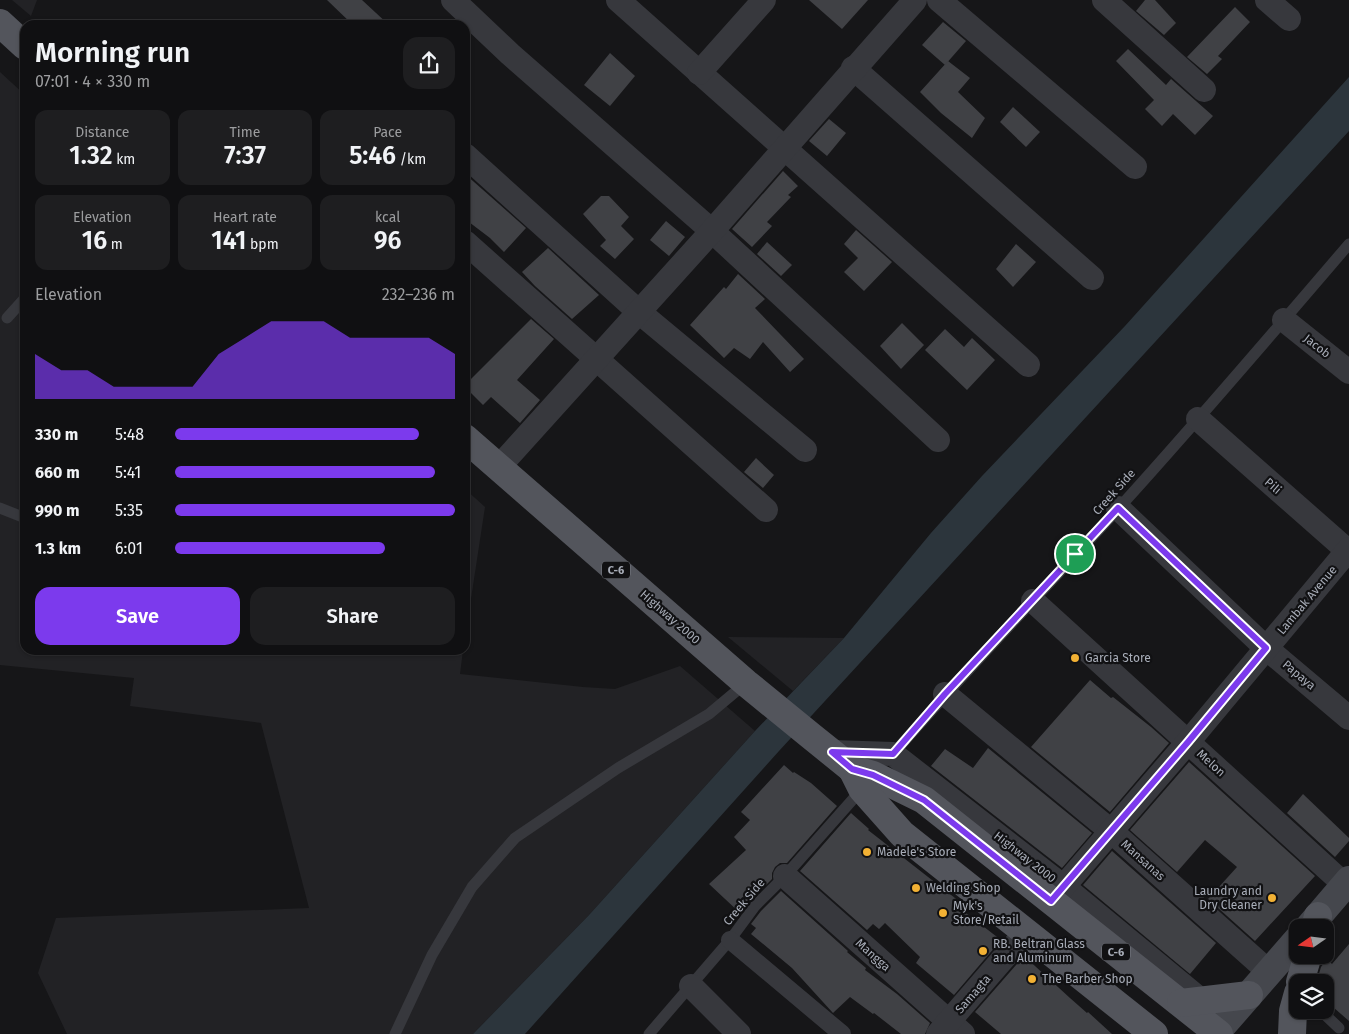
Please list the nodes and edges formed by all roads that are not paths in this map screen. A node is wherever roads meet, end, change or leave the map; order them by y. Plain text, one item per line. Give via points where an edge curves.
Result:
1 (454, 0) edge
2 (764, 0) edge
3 (915, 0) edge
4 (939, 0) edge
5 (1104, 0) edge
6 (1267, 0) edge
7 (622, 1) edge
8 (1289, 19) dead end
9 (0, 23) edge
10 (20, 41) edge
11 (853, 68) junction
12 (699, 73) junction
13 (1204, 90) dead end
14 (783, 149) junction
15 (470, 160) edge
16 (1135, 168) dead end
17 (712, 231) junction
18 (1349, 244) edge
19 (470, 246) edge
20 (1092, 278) dead end
21 (20, 304) edge
22 (639, 312) junction
23 (7, 318) dead end
24 (1284, 320) junction
25 (595, 359) junction
26 (1028, 365) dead end
27 (1349, 372) edge
28 (1198, 420) junction
29 (938, 440) dead end
30 (470, 443) edge
31 (805, 450) dead end
32 (498, 468) junction
33 (0, 508) edge
34 (1118, 508) junction
35 (766, 510) dead end
36 (20, 516) edge
37 (1349, 551) edge
38 (1033, 601) junction
39 (1266, 648) junction
40 (746, 683) junction
41 (945, 694) junction
42 (1349, 718) edge
43 (1188, 742) junction
44 (893, 754) junction
45 (849, 770) junction
46 (1112, 831) junction
47 (785, 876) junction
48 (1347, 882) edge
49 (1058, 894) junction
50 (1318, 919) edge
51 (1026, 932) junction
52 (730, 940) junction
53 (1289, 949) edge
54 (1269, 972) junction
55 (691, 986) junction
56 (1249, 994) junction
57 (1192, 1002) junction
58 (1293, 1019) edge
59 (1330, 1019) edge
60 (1339, 1028) dead end
61 (950, 1030) edge
62 (1150, 1032) edge
63 (1217, 1033) edge
64 (394, 1034) edge
65 (649, 1034) edge
66 (740, 1034) edge
67 (842, 1034) edge
68 (1292, 1034) edge

1 - 17 street via 510,54
2 - 12 street
3 - 11 street
4 - 16 street
5 - 13 street
6 - 8 street
7 - 12 street
9 - 10 main road
11 - 14 street
11 - 20 street
12 - 14 street
14 - 17 street
14 - 26 street
15 - 22 street
17 - 22 street
17 - 29 street
18 - 24 lane, Creek Side
19 - 25 street
21 - 23 lane
22 - 25 street
22 - 31 street
24 - 27 street, Jacob
24 - 28 lane, Creek Side
25 - 32 street
25 - 35 street
28 - 34 lane, Creek Side
28 - 37 street, Pili
30 - 32 main road, Highway 2000 / C-6
32 - 40 main road, Highway 2000 / C-6
33 - 36 lane
34 - 38 lane, Creek Side
34 - 39 street, Papaya
37 - 39 street, Lambak Avenue
38 - 41 lane, Creek Side
38 - 43 street, Melon
39 - 42 street, Papaya
39 - 43 street, Lambak Avenue
40 - 45 main road, Highway 2000 / C-6
40 - 64 lane via 709,714 618,768 515,838 472,887 432,955
41 - 44 lane, Creek Side
41 - 46 street, Mansanas
43 - 46 street, Lambak Avenue
43 - 48 street, Melon
44 - 45 street
44 - 49 street, Highway 2000
45 - 47 lane, Creek Side
45 - 49 main road, Highway 2000 / C-6 via 873,775 924,800
45 - 51 main road, Highway 2000 / C-6 via 902,834
46 - 49 street, Lambak Avenue
46 - 54 street, Mansanas
47 - 52 lane, Creek Side via 755,906
47 - 61 street, Mangga
48 - 50 main road
49 - 57 main road, Highway 2000 / C-6
51 - 61 street, Samagta
51 - 62 main road, Highway 2000 / C-6
52 - 55 lane, Creek Side
52 - 67 street
53 - 54 main road
54 - 56 main road
55 - 65 lane, Creek Side
55 - 66 street
56 - 57 main road
56 - 63 main road
57 - 63 main road, Highway 2000 / C-6
58 - 68 main road
59 - 60 lane

